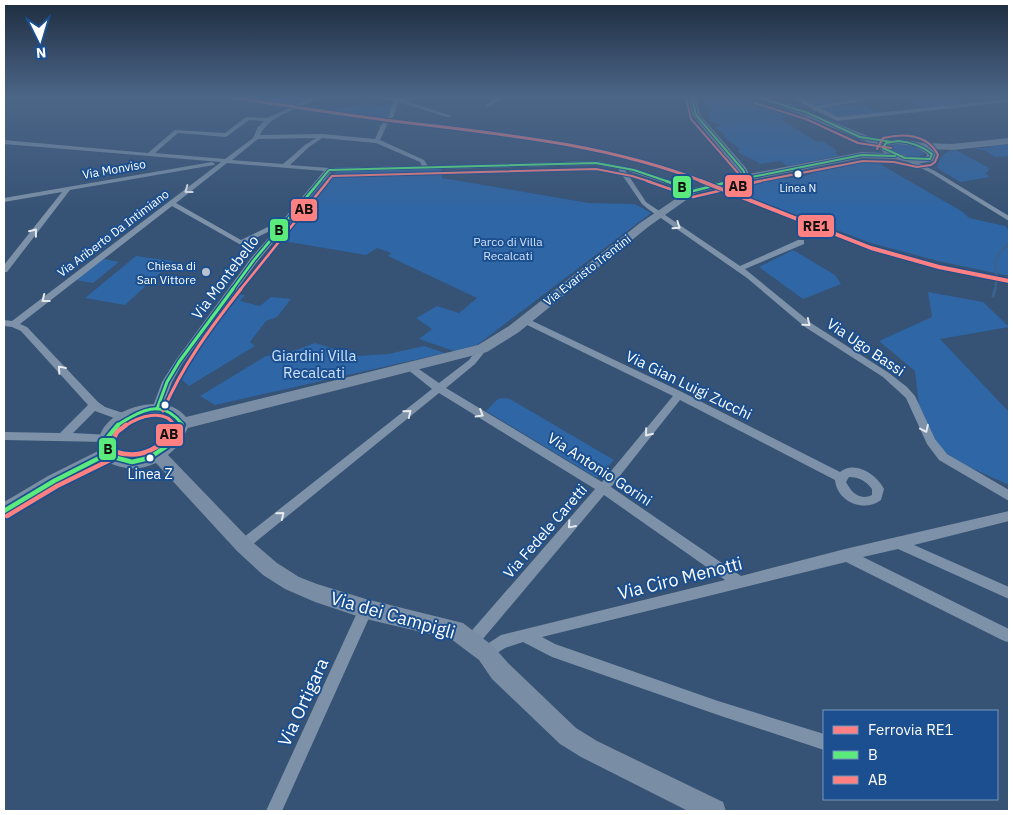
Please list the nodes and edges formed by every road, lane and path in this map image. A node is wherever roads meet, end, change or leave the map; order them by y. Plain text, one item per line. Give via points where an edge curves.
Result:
1 (171, 135) edge
2 (379, 135) tunnel mouth
3 (713, 135) edge
4 (856, 135) edge
5 (322, 136) junction
6 (258, 137) joint
7 (1009, 141) edge
8 (4, 142) edge
9 (376, 142) junction
10 (887, 146) junction
11 (920, 146) junction
12 (952, 147) junction
13 (150, 154) junction
14 (873, 154) junction
15 (894, 156) junction
16 (931, 157) junction
17 (908, 160) junction
18 (228, 161) junction
19 (285, 166) junction
20 (426, 167) junction
21 (620, 167) junction
22 (328, 170) junction
23 (933, 172) junction
24 (741, 179) junction
25 (68, 189) junction
26 (693, 191) junction
27 (4, 200) edge
28 (171, 203) junction
29 (659, 214) junction
30 (287, 219) junction
31 (1009, 220) edge
32 (801, 242) dead end
33 (738, 269) junction
34 (4, 270) edge
35 (524, 320) junction
36 (4, 323) edge
37 (14, 324) junction
38 (482, 350) junction
39 (410, 367) junction
40 (438, 388) junction
41 (679, 395) junction
42 (94, 405) junction
43 (157, 409) junction
44 (125, 418) junction
45 (182, 424) junction
46 (4, 436) edge
47 (64, 436) junction
48 (107, 445) junction
49 (158, 454) junction
50 (841, 478) dead end
51 (603, 488) junction
52 (1009, 496) edge
53 (4, 511) edge
54 (1009, 516) edge
55 (898, 543) junction
56 (243, 545) junction
57 (844, 555) junction
58 (740, 583) junction
59 (1009, 593) edge
60 (366, 609) junction
61 (524, 635) junction
62 (1007, 635) dead end
63 (479, 647) junction
64 (823, 742) edge
65 (274, 811) edge
66 (714, 811) edge

1 - 13 street
2 - 9 street
3 - 24 street via 743,170 745,174
4 - 10 street
5 - 6 street
5 - 9 street
5 - 19 street
6 - 18 street, Via Ariberto Da Intimiano
7 - 12 street
8 - 13 street
9 - 20 street via 422,161
10 - 11 street via 911,143
10 - 14 street
10 - 15 street
11 - 12 street
11 - 16 street
12 - 16 street
13 - 18 street
14 - 15 street
14 - 24 street
15 - 17 street
16 - 17 street
16 - 23 street
17 - 23 street
18 - 19 street
18 - 25 street, Via Monviso
18 -> 28 street, Via Ariberto Da Intimiano
19 - 22 street
20 - 21 street via 596,163
20 - 22 street
21 - 26 street
21 - 29 street, Via Ugo Bassi via 644,203
22 - 30 street, Via Montebello
23 - 31 street
24 - 26 street
25 - 27 street, Via Monviso
34 -> 25 street
26 - 29 street, Via Evaristo Trentini
28 - 30 street via 241,243
28 -> 37 street, Via Ariberto Da Intimiano
29 -> 33 street, Via Ugo Bassi
29 - 35 street, Via Evaristo Trentini
30 - 43 street, Via Montebello via 179,362
32 - 33 street
33 -> 52 street, Via Ugo Bassi via 808,325 904,389 943,457
35 - 38 street, Via Evaristo Trentini
35 - 41 street, Via Gian Luigi Zucchi
36 - 37 street
42 -> 37 street via 39,344
38 - 39 street
38 - 40 street via 472,362
39 - 40 street, Via Antonio Gorini
39 - 45 street
40 -> 51 street, Via Antonio Gorini
56 -> 40 street
41 - 50 street, Via Gian Luigi Zucchi
41 -> 51 street, Via Fedele Caretti
42 - 44 street
42 - 47 street
43 - 44 street via 146,409
43 - 45 street via 175,414
44 - 48 street via 113,428
45 - 49 street via 175,440
46 - 47 street
47 - 48 street
48 - 49 street via 116,459 131,462
48 - 53 street
49 - 56 street, Via dei Campigli
51 - 58 street, Via Antonio Gorini
51 -> 63 street, Via Fedele Caretti
54 - 55 street, Via Ciro Menotti
55 - 57 street, Via Ciro Menotti
55 - 59 street
56 - 60 street, Via dei Campigli via 270,570 292,583
57 - 58 street, Via Ciro Menotti
57 - 62 street
58 - 61 street, Via Ciro Menotti
60 - 63 street, Via dei Campigli via 456,630
60 - 65 street, Via Ortigara
61 - 63 street, Via Ciro Menotti
61 - 64 street via 552,650
63 - 66 street, Via dei Campigli via 568,736

